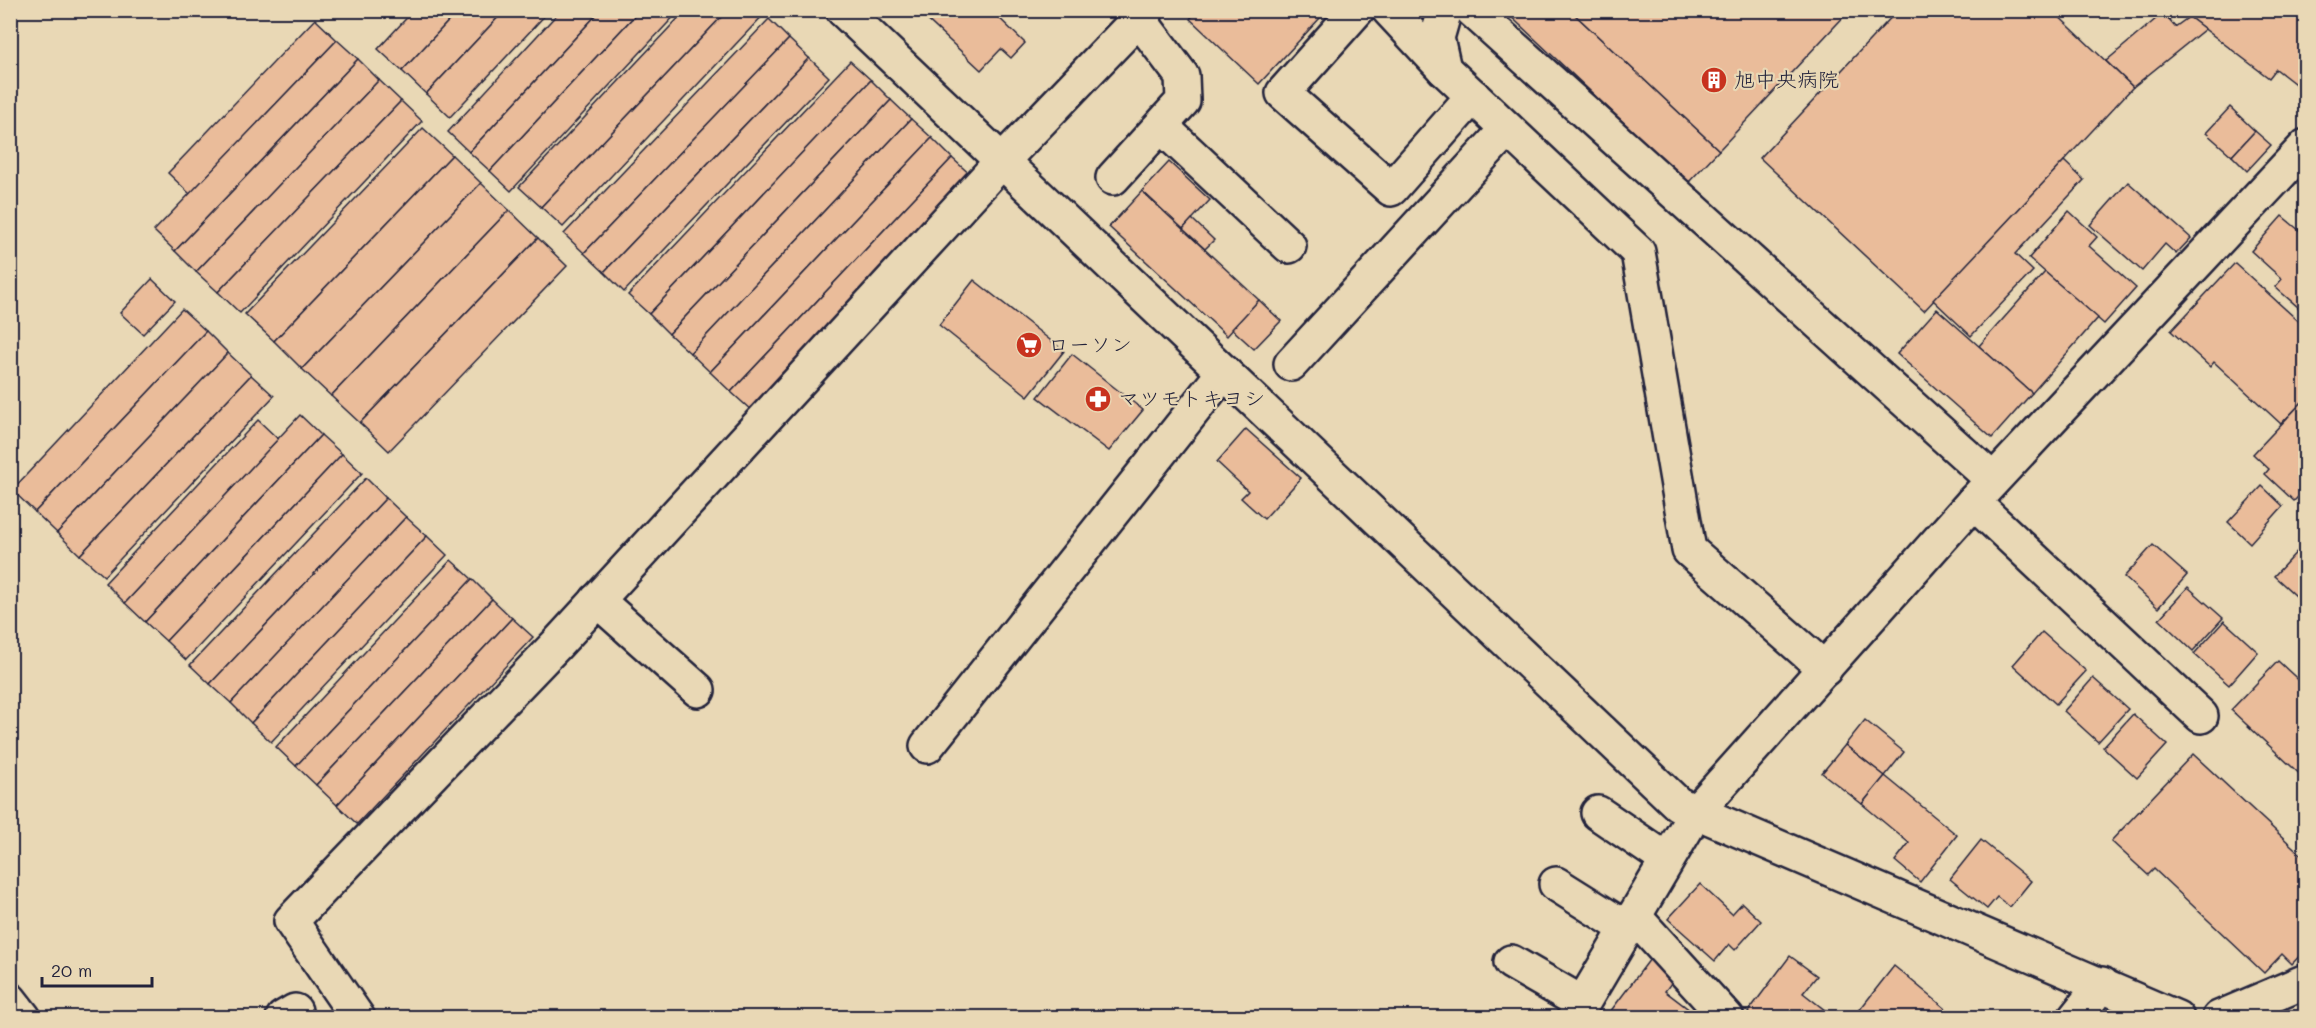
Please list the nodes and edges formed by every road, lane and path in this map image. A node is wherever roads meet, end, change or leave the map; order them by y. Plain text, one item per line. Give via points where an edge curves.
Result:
1 (843, 10) edge
2 (1357, 10) edge
3 (1389, 10) edge
4 (1445, 10) edge
5 (1472, 10) edge
6 (1143, 15) edge
7 (1444, 69) junction
8 (1473, 96) junction
9 (1161, 126) junction
10 (1507, 129) junction
11 (2306, 146) edge
12 (1002, 160) junction
13 (1113, 178) dead end
14 (1289, 246) dead end
15 (1291, 364) dead end
16 (1224, 372) junction
17 (1983, 491) junction
18 (597, 600) junction
19 (1825, 669) junction
20 (698, 690) dead end
21 (2200, 716) dead end
22 (927, 746) dead end
23 (1696, 812) junction
24 (1598, 813) dead end
25 (1667, 860) junction
26 (1556, 884) dead end
27 (1630, 922) junction
28 (1511, 962) dead end
29 (2306, 981) edge
30 (2102, 984) junction
31 (10, 1000) edge
32 (1578, 1010) edge
33 (24, 1017) edge
34 (357, 1017) edge
35 (1727, 1017) edge
36 (2074, 1017) edge
37 (2177, 1017) edge
38 (2219, 1017) edge

1 - 12 street
2 - 8 street via 1283,93 1391,189
3 - 7 street
4 - 7 street via 1437,38
5 - 17 street
6 - 9 street via 1182,75 1183,100
6 - 12 street
7 - 8 street
8 - 10 street
9 - 13 street
9 - 14 street
10 - 15 street
10 - 19 street via 1638,252 1689,550
11 - 17 street
12 - 16 street
12 - 18 street
16 - 22 street
16 - 23 street via 1678,804
17 - 19 street
17 - 21 street
18 - 20 street
18 - 34 street via 291,921
19 - 23 street
23 - 25 street
23 - 30 street
24 - 25 street
25 - 27 street
26 - 27 street
27 - 32 street
27 - 35 street
28 - 32 street
29 - 38 street
30 - 36 street
30 - 37 street
31 - 33 street

